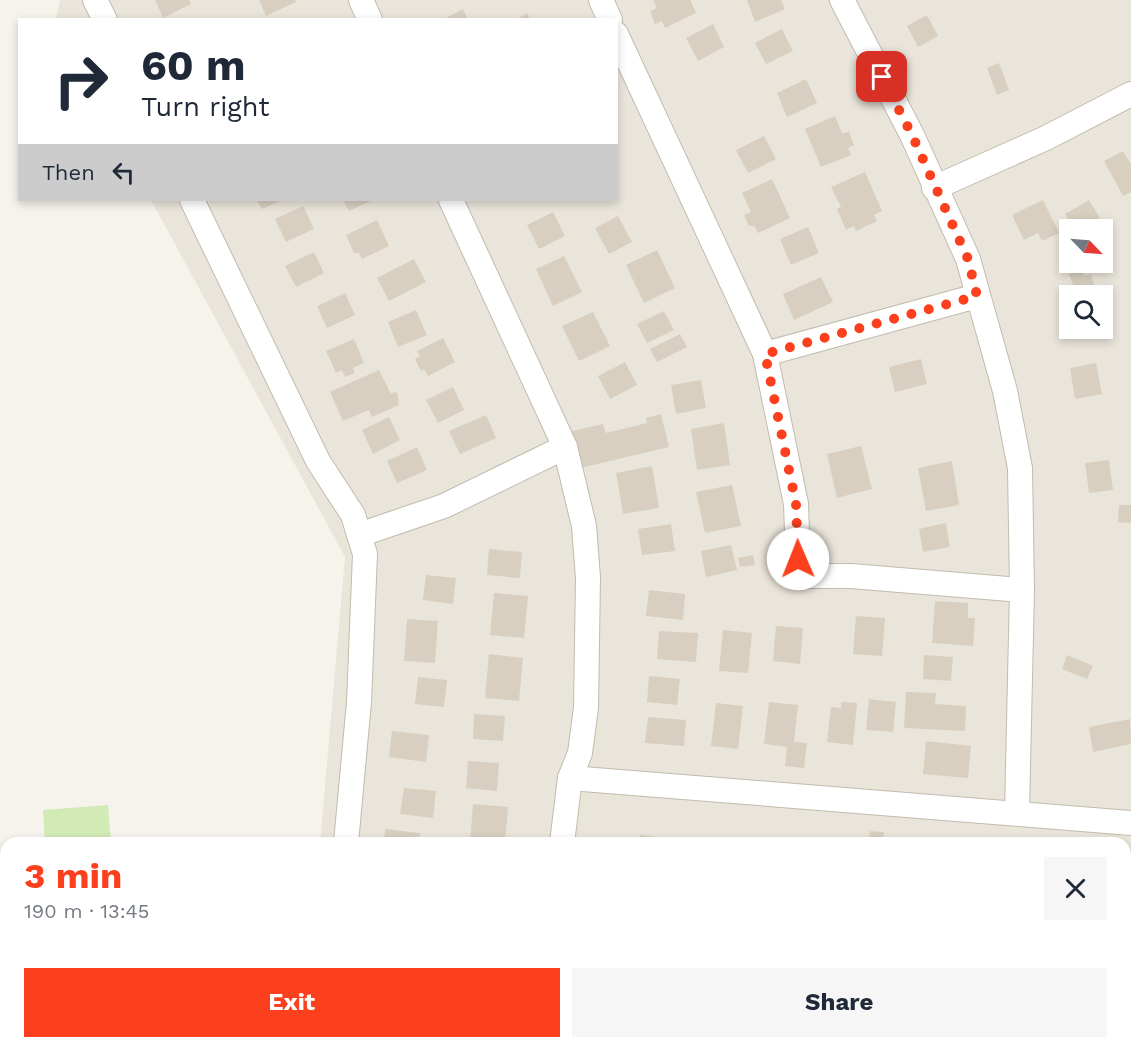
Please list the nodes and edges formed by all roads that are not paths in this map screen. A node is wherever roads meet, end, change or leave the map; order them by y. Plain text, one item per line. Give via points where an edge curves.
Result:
1 (95, 0) edge
2 (601, 0) edge
3 (842, 0) edge
4 (104, 18) edge
5 (609, 18) edge
6 (618, 38) edge
7 (1131, 94) edge
8 (934, 188) junction
9 (192, 201) edge
10 (451, 201) edge
11 (977, 296) junction
12 (765, 354) junction
13 (565, 447) junction
14 (359, 535) junction
15 (1022, 590) junction
16 (570, 778) junction
17 (1017, 812) junction
18 (1131, 823) edge
19 (346, 837) edge
20 (563, 837) edge

1 - 4 street
2 - 5 street
3 - 8 street via 912,135
6 - 12 street
7 - 8 street via 1046,138
8 - 11 street via 968,259
9 - 14 street via 318,461 354,515
10 - 13 street
11 - 12 street
11 - 15 street via 1005,391 1020,468
12 - 15 street via 796,504 798,559 809,576
13 - 14 street via 444,506
13 - 16 street via 584,526 588,578 586,708 580,753
14 - 19 street via 365,554 365,594
15 - 17 street
16 - 17 street
16 - 20 street
17 - 18 street

